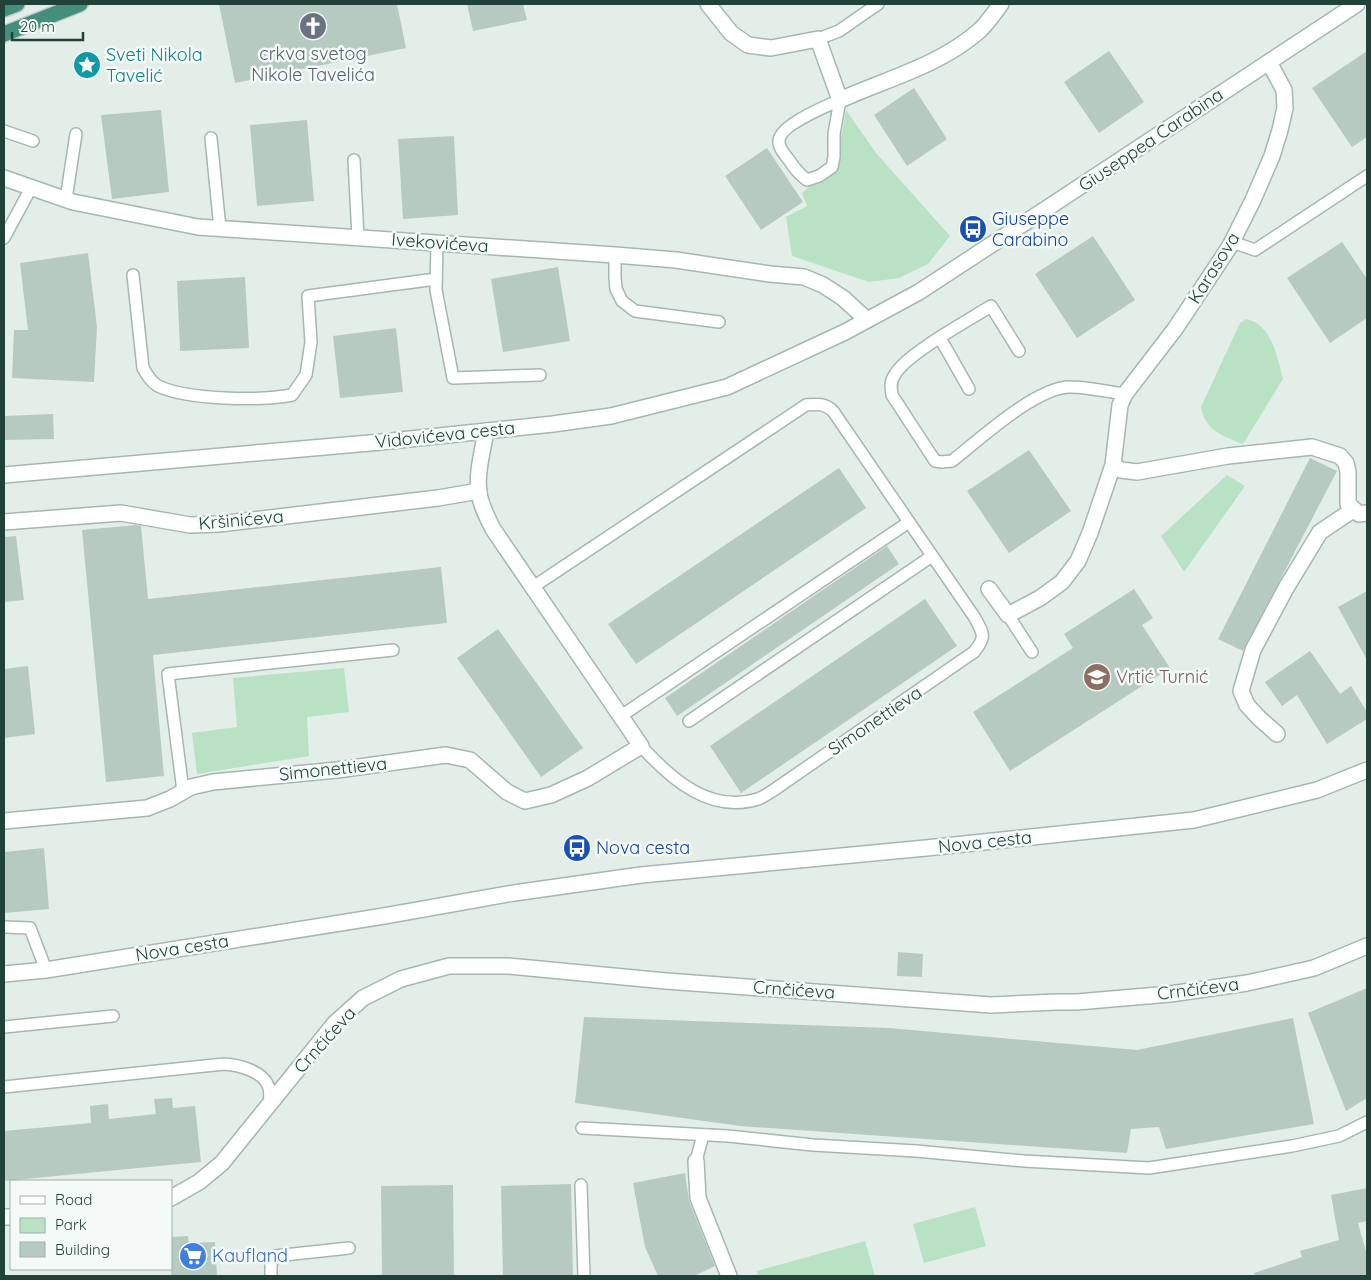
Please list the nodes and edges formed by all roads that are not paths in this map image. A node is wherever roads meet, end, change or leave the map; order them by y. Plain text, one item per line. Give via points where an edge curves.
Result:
1 (17, 4) edge
2 (80, 4) edge
3 (708, 4) edge
4 (878, 4) edge
5 (1001, 4) edge
6 (1357, 4) edge
7 (4, 10) edge
8 (4, 34) edge
9 (818, 39) junction
10 (1269, 62) junction
11 (840, 100) junction
12 (4, 131) edge
13 (76, 134) dead end
14 (211, 138) dead end
15 (33, 141) dead end
16 (354, 160) dead end
17 (1367, 176) edge
18 (4, 178) edge
19 (31, 188) junction
20 (66, 200) junction
21 (220, 228) junction
22 (4, 238) edge
23 (358, 238) junction
24 (1232, 242) junction
25 (437, 243) junction
26 (616, 254) junction
27 (133, 275) dead end
28 (436, 279) junction
29 (868, 320) junction
30 (719, 322) dead end
31 (940, 338) junction
32 (1019, 351) dead end
33 (540, 375) dead end
34 (969, 388) dead end
35 (1124, 394) junction
36 (486, 431) junction
37 (1113, 465) junction
38 (4, 475) edge
39 (479, 491) junction
40 (1360, 512) edge
41 (4, 522) edge
42 (910, 522) junction
43 (932, 556) junction
44 (533, 587) junction
45 (989, 589) dead end
46 (1008, 615) junction
47 (393, 650) dead end
48 (1032, 652) dead end
49 (621, 716) junction
50 (689, 721) dead end
51 (1277, 734) dead end
52 (641, 746) junction
53 (1367, 770) edge
54 (183, 792) junction
55 (4, 821) edge
56 (4, 927) edge
57 (1367, 946) edge
58 (46, 970) junction
59 (4, 974) edge
60 (113, 1016) dead end
61 (4, 1027) edge
62 (4, 1087) edge
63 (269, 1105) junction
64 (1367, 1122) edge
65 (582, 1128) dead end
66 (704, 1135) junction
67 (696, 1161) joint
68 (580, 1185) dead end
69 (172, 1197) edge
70 (349, 1248) dead end
71 (271, 1276) edge
72 (584, 1276) edge
73 (729, 1276) edge

1 - 7 highway
2 - 8 highway
3 - 9 street via 730,33 748,45 771,48
4 - 9 lane via 839,31
5 - 11 street via 980,30 954,48 919,68
6 - 10 street, Giuseppea Carabina
9 - 11 street
10 - 24 street, Karasova via 1284,90 1285,108 1272,156
10 - 29 street, Giuseppea Carabina via 919,292
11 - 11 lane via 809,114 780,137 778,142 782,150 807,180 832,167
12 - 15 lane
13 - 20 lane
14 - 21 lane
16 - 23 lane
17 - 24 lane via 1255,250
18 - 19 street, Ivekovićeva
19 - 20 street, Ivekovićeva
19 - 22 lane
20 - 21 street, Ivekovićeva via 126,214
21 - 23 street, Ivekovićeva
23 - 25 street, Ivekovićeva
24 - 35 street, Karasova via 1175,329
25 - 26 street, Ivekovićeva
25 - 28 lane
26 - 29 street, Ivekovićeva via 804,277 844,298
26 - 30 lane via 616,289 622,301 635,310
27 - 28 lane via 142,362 150,379 158,386 194,396 271,399 292,395 306,375 311,342 308,296
28 - 33 lane via 453,378
29 - 36 street, Vidovićeva cesta via 727,388 611,416
31 - 32 lane via 992,306
31 - 34 lane
31 - 35 lane via 915,354 893,376 890,385 892,395 935,461 952,461 1036,397 1052,390 1071,387
35 - 37 street, Karasova
36 - 38 street, Vidovićeva cesta
36 - 39 street, Simonettieva
37 - 40 street via 1121,470 1137,472 1228,456 1312,447 1340,456 1346,463 1348,504
37 - 46 street, Karasova via 1078,561 1062,582
39 - 41 street, Kršinićeva via 219,524 190,525 121,513
39 - 44 street, Simonettieva via 493,529
40 - 51 street via 1320,532 1252,650 1241,691 1247,705
42 - 43 lane, Simonettieva
42 - 44 lane, Simonettieva via 833,411 826,405 806,405
42 - 49 lane
43 - 50 lane
43 - 52 lane, Simonettieva via 975,618 983,632 982,642 957,665 781,785 760,798 740,803 694,793 662,769
44 - 49 street, Simonettieva
45 - 46 street
46 - 48 lane
47 - 54 lane via 168,674
49 - 52 street, Simonettieva
52 - 54 street, Simonettieva via 588,778 551,795 524,801 507,792 470,760 446,755 213,782 191,786
53 - 58 street, Nova cesta via 1317,790 1194,820 641,874
54 - 55 street, Simonettieva via 147,808
56 - 58 lane via 30,928
57 - 63 street, Crnčićeva via 1314,968 1247,983 1170,994 991,1005 508,966 449,966 401,979 363,998 335,1023
58 - 59 street, Nova cesta
60 - 61 lane
62 - 63 lane via 224,1064 247,1069 265,1080
63 - 69 street, Crnčićeva via 222,1163 199,1182
64 - 66 lane via 1339,1136 1292,1146 1149,1168
65 - 66 lane
66 - 67 lane
67 - 73 street via 698,1198
68 - 72 lane
70 - 71 lane via 275,1256

